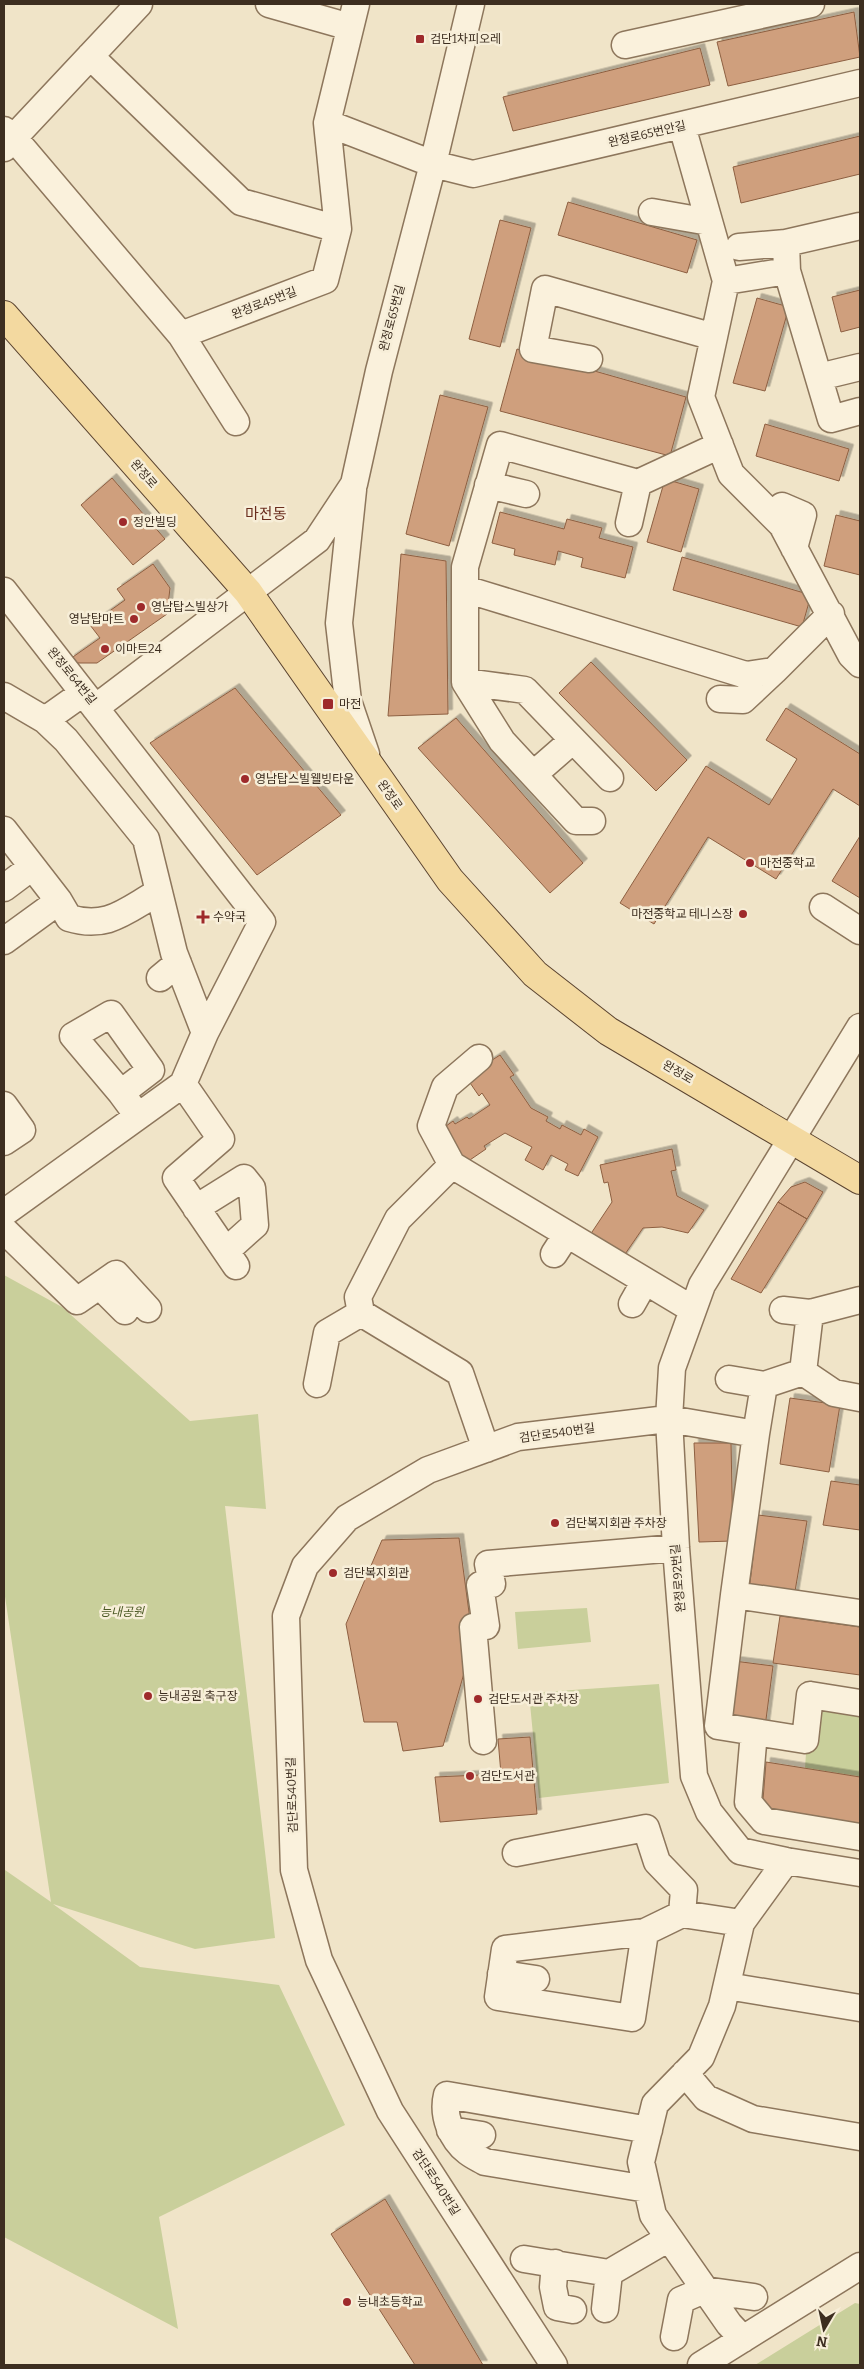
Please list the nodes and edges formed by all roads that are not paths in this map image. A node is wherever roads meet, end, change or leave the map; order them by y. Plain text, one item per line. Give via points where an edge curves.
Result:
1 (139, 4) edge
2 (269, 4) edge
3 (471, 4) edge
4 (811, 4) edge
5 (715, 14) edge
6 (353, 16) edge
7 (625, 45) dead end
8 (90, 56) junction
9 (860, 82) edge
10 (328, 123) junction
11 (682, 126) junction
12 (7, 138) edge
13 (433, 164) junction
14 (652, 212) dead end
15 (709, 222) junction
16 (860, 226) edge
17 (338, 229) junction
18 (786, 243) junction
19 (739, 247) dead end
20 (787, 271) junction
21 (726, 281) junction
22 (4, 315) edge
23 (182, 335) junction
24 (714, 337) junction
25 (589, 359) dead end
26 (860, 367) edge
27 (819, 377) junction
28 (860, 411) edge
29 (236, 422) dead end
30 (720, 445) junction
31 (638, 483) junction
32 (354, 484) junction
33 (488, 485) junction
34 (526, 494) dead end
35 (782, 506) dead end
36 (629, 523) dead end
37 (794, 548) junction
38 (465, 589) junction
39 (4, 590) edge
40 (248, 592) junction
41 (830, 614) junction
42 (860, 664) edge
43 (774, 671) junction
44 (465, 682) junction
45 (4, 696) edge
46 (720, 699) dead end
47 (94, 707) junction
48 (46, 720) junction
49 (66, 740) junction
50 (573, 740) junction
51 (370, 766) junction
52 (534, 774) junction
53 (610, 778) dead end
54 (592, 821) dead end
55 (5, 836) edge
56 (32, 867) junction
57 (4, 888) edge
58 (159, 892) junction
59 (59, 901) junction
60 (823, 907) dead end
61 (860, 931) edge
62 (4, 941) edge
63 (860, 1027) edge
64 (205, 1032) junction
65 (479, 1058) dead end
66 (183, 1084) junction
67 (121, 1094) dead end
68 (4, 1105) edge
69 (138, 1116) junction
70 (790, 1139) junction
71 (4, 1142) edge
72 (452, 1165) junction
73 (860, 1180) edge
74 (196, 1208) junction
75 (4, 1213) edge
76 (4, 1230) edge
77 (645, 1281) junction
78 (860, 1300) edge
79 (632, 1304) dead end
80 (692, 1309) junction
81 (136, 1310) dead end
82 (783, 1310) dead end
83 (361, 1313) junction
84 (810, 1313) junction
85 (803, 1372) junction
86 (730, 1379) dead end
87 (317, 1384) dead end
88 (764, 1384) junction
89 (860, 1398) edge
90 (668, 1419) junction
91 (756, 1434) junction
92 (486, 1449) junction
93 (676, 1548) junction
94 (734, 1595) junction
95 (860, 1613) edge
96 (860, 1703) edge
97 (754, 1732) junction
98 (483, 1741) dead end
99 (860, 1837) edge
100 (516, 1852) dead end
101 (786, 1861) junction
102 (860, 1873) edge
103 (682, 1914) junction
104 (741, 1923) junction
105 (645, 1932) junction
106 (502, 1974) junction
107 (536, 1979) dead end
108 (727, 1986) junction
109 (860, 2008) edge
110 (686, 2073) junction
111 (450, 2130) junction
112 (649, 2130) junction
113 (482, 2135) dead end
114 (860, 2137) edge
115 (647, 2189) junction
116 (669, 2238) junction
117 (524, 2258) dead end
118 (555, 2263) junction
119 (860, 2266) edge
120 (609, 2273) junction
121 (704, 2290) junction
122 (754, 2297) dead end
123 (604, 2309) dead end
124 (573, 2310) dead end
125 (739, 2334) junction
126 (674, 2337) dead end
127 (554, 2365) edge
128 (701, 2365) edge

1 - 8 street
2 - 6 street
3 - 13 street, 완정로65번길
4 - 5 street
5 - 7 street
6 - 10 street, 완정로45번길
8 - 12 street
8 - 17 street via 241,202
9 - 11 street, 완정로65번안길
10 - 13 street, 완정로65번안길
10 - 17 street, 완정로45번길
11 - 13 street, 완정로65번안길 via 473,174
11 - 15 street
12 - 23 street
13 - 32 street, 완정로65번길 via 379,371
14 - 15 street
15 - 21 street
16 - 18 street
17 - 23 street, 완정로45번길 via 325,280
18 - 19 street
18 - 20 street
20 - 21 street
20 - 27 street
21 - 24 street
22 - 40 main road, 완정로
23 - 29 street
24 - 25 street via 545,289 533,349
24 - 30 street via 701,398
26 - 27 street
27 - 28 street via 831,419
30 - 31 street
30 - 37 street via 731,474 782,525
31 - 33 street via 500,445
31 - 36 street
32 - 40 street, 완정로65번길 via 317,540
32 - 51 street via 339,623 348,701
33 - 34 street
33 - 38 street via 465,567
35 - 37 street via 803,515
37 - 41 street
38 - 43 street via 746,675
38 - 44 street
39 - 47 street, 완정로64번길
40 - 47 street, 완정로64번길
40 - 51 main road, 완정로
41 - 42 street via 850,655
41 - 43 street
43 - 46 street via 743,700
44 - 50 street via 524,690
44 - 52 street via 502,741
45 - 48 street
47 - 48 street
47 - 49 street
47 - 64 street via 262,922
48 - 49 street
49 - 58 street via 155,832
50 - 52 street
50 - 53 street
51 - 70 main road, 완정로 via 450,880 536,974 608,1031
52 - 54 street via 576,821
55 - 56 street
56 - 57 street
56 - 59 street
58 - 59 street via 106,922 86,923 69,918
58 - 64 street via 169,971
59 - 62 street
60 - 61 street
63 - 70 street, 완정로92번길
64 - 66 street
65 - 72 street via 445,1087 431,1126
66 - 69 street
66 - 74 street via 221,1139 176,1178
67 - 69 street
68 - 71 street via 22,1130
69 - 75 street
70 - 73 main road, 완정로
70 - 80 street, 완정로92번길 via 702,1285
72 - 77 street via 560,1244
72 - 83 street via 398,1219 358,1297
74 - 74 street via 231,1258 254,1225 252,1188 244,1178
76 - 81 street via 77,1301 100,1286
77 - 79 street
77 - 80 street
78 - 84 street
80 - 90 street, 완정로92번길 via 672,1368
82 - 84 street
83 - 87 street via 327,1333
83 - 92 street via 460,1373
84 - 85 street
85 - 88 street
85 - 89 street via 834,1393
86 - 88 street
88 - 91 street
90 - 91 street, 검단로540번길
90 - 92 street, 검단로540번길 via 518,1437
90 - 93 street, 완정로92번길
91 - 94 street
92 - 127 street, 검단로540번길 via 428,1470 347,1518 305,1566 286,1616 294,1870 319,1960 390,2111
93 - 98 street via 488,1564 492,1584 480,1585 486,1626 473,1627
93 - 101 street, 완정로92번길 via 694,1776 709,1812 740,1851
94 - 95 street
94 - 97 street via 718,1726
96 - 97 street via 810,1695 805,1740
97 - 99 street via 748,1802 764,1821
100 - 103 street via 646,1828 657,1862 684,1890
101 - 102 street, 완정로92번길
101 - 104 street
103 - 104 street
103 - 105 street
104 - 108 street
105 - 106 street via 505,1949
105 - 106 street via 632,2018 498,1997
106 - 107 street
108 - 109 street
108 - 110 street via 701,2057
110 - 112 street via 656,2104
110 - 114 street via 706,2098 753,2120
111 - 112 street via 444,2106 447,2095
111 - 113 street
111 - 115 street via 467,2152 486,2162
112 - 115 street via 641,2162
115 - 116 street via 653,2215
116 - 120 street
116 - 121 street
117 - 118 street
118 - 120 street
118 - 124 street via 553,2286 557,2307
119 - 125 street
120 - 123 street
121 - 122 street
121 - 125 street
121 - 126 street via 681,2300
125 - 128 street

